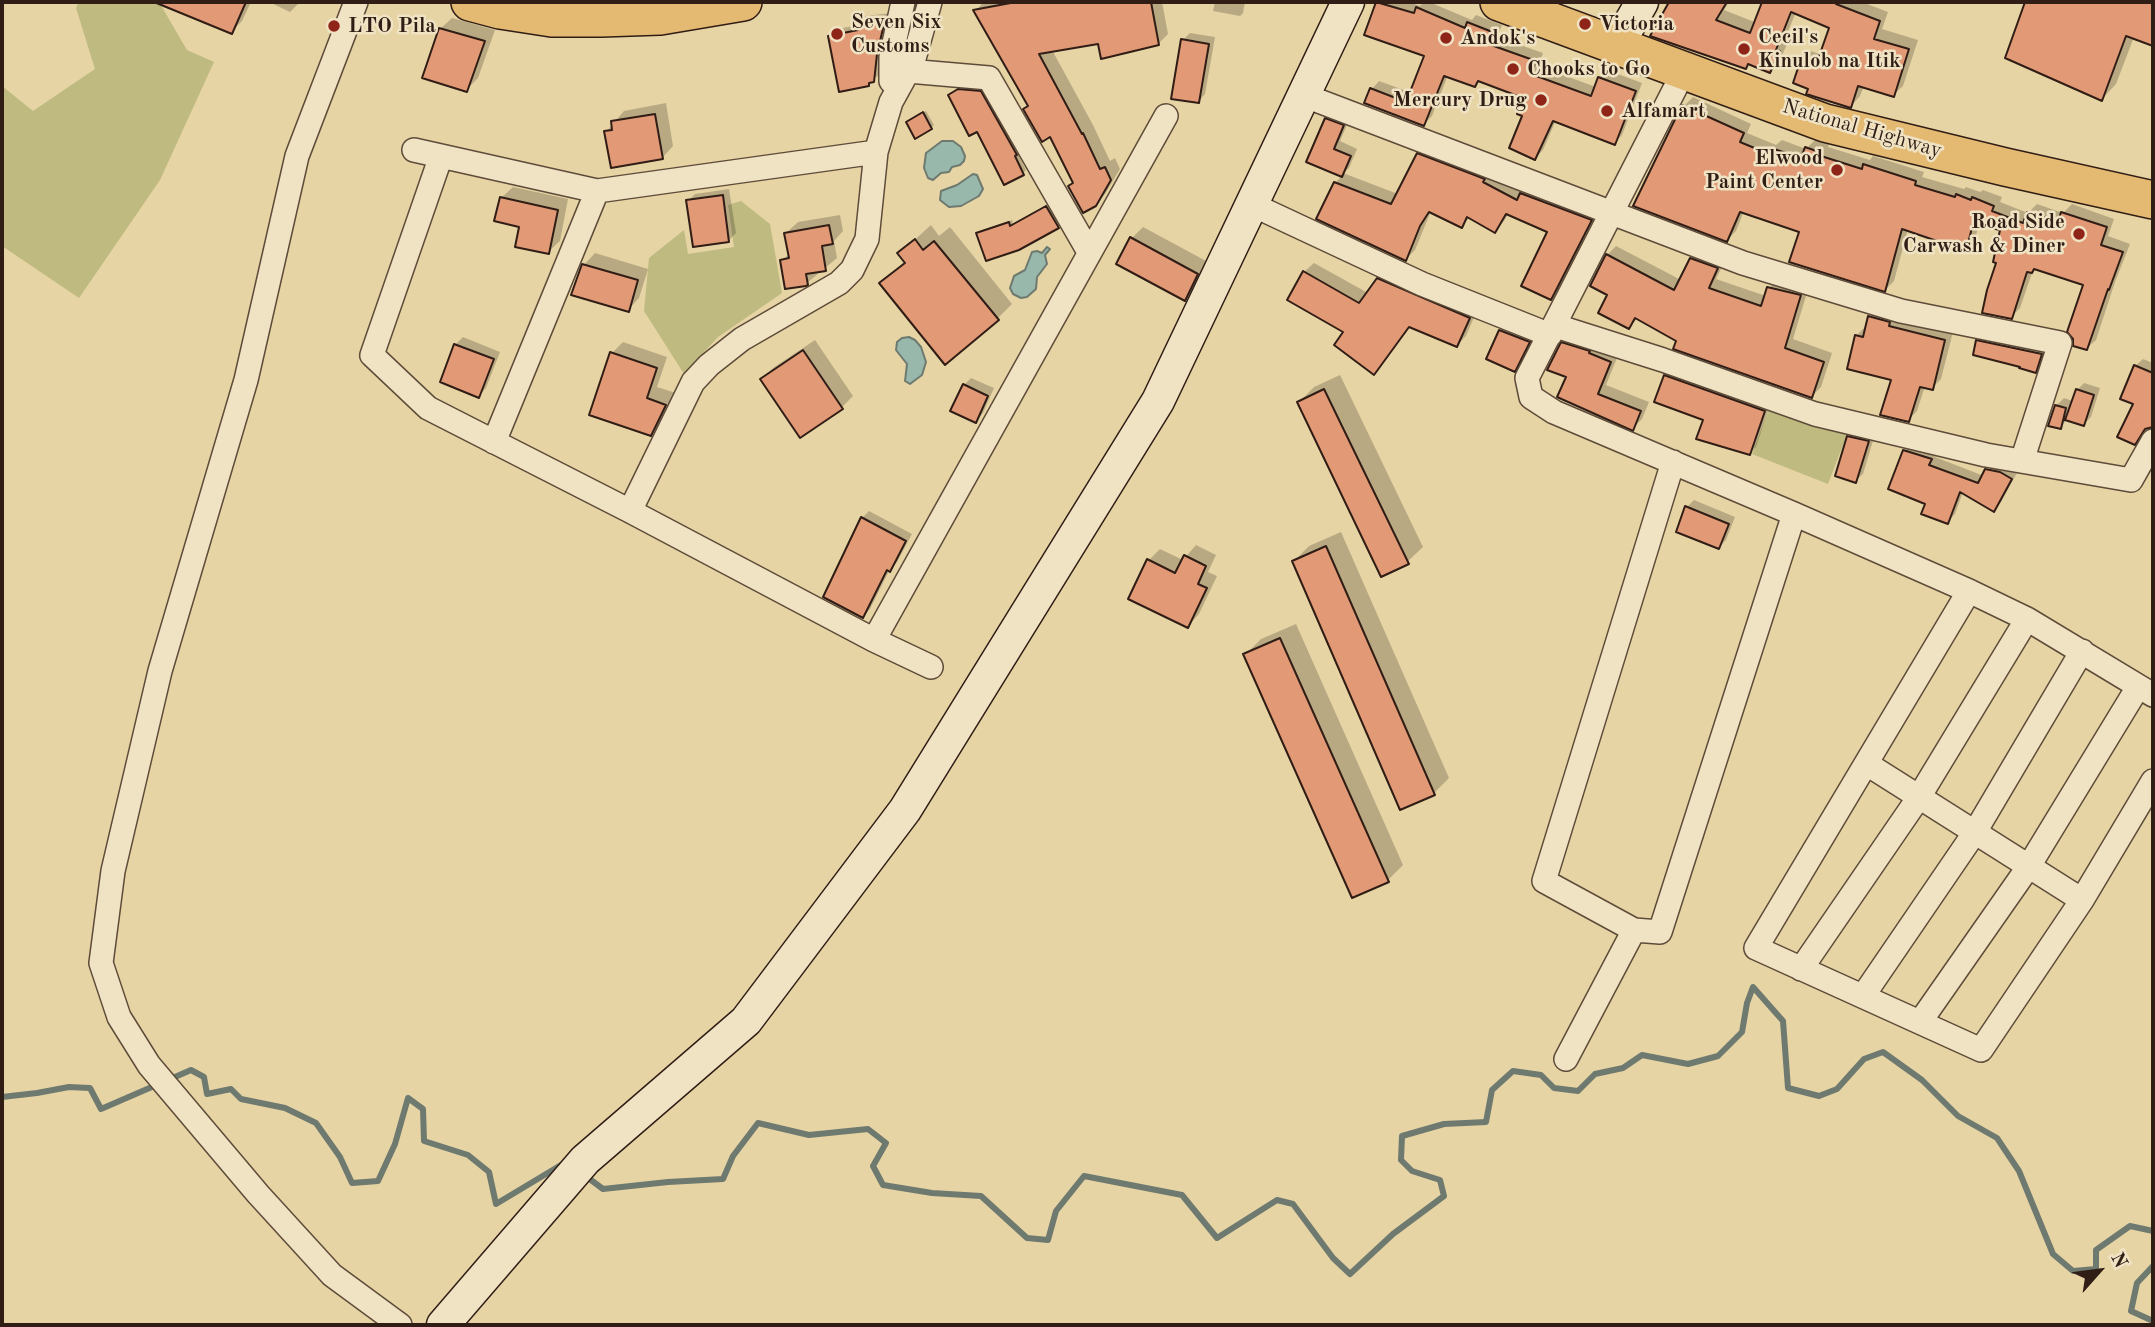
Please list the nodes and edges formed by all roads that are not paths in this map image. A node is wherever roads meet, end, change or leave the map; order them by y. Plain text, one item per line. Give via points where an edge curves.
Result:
1 (356, 2) edge
2 (470, 2) edge
3 (743, 2) edge
4 (903, 2) edge
5 (930, 2) edge
6 (1348, 2) edge
7 (1499, 2) edge
8 (1643, 2) edge
9 (1617, 46) junction
10 (899, 69) junction
11 (1685, 71) junction
12 (1303, 95) junction
13 (1166, 116) dead end
14 (414, 150) dead end
15 (876, 152) junction
16 (441, 156) junction
17 (597, 191) junction
18 (2153, 200) edge
19 (1253, 205) junction
20 (1612, 214) junction
21 (1088, 252) junction
22 (1553, 331) junction
23 (2153, 441) edge
24 (495, 442) junction
25 (2022, 461) junction
26 (1673, 462) junction
27 (630, 511) junction
28 (1794, 514) junction
29 (1969, 591) junction
30 (2026, 619) junction
31 (874, 640) junction
32 (2082, 651) junction
33 (931, 667) dead end
34 (2146, 691) edge
35 (1867, 764) junction
36 (2153, 781) edge
37 (1919, 797) junction
38 (1975, 832) junction
39 (2029, 866) junction
40 (2082, 900) junction
41 (1634, 930) junction
42 (1801, 969) junction
43 (1863, 996) junction
44 (1920, 1022) junction
45 (1566, 1059) dead end
46 (400, 1325) edge
47 (443, 1325) edge

1 - 46 street via 297,156 246,380 160,671 113,871 101,963 119,1017 149,1065 332,1275
2 - 3 main road via 564,18 660,16
4 - 10 street via 891,57
5 - 10 street via 913,62
6 - 12 street
7 - 9 main road, National Highway
8 - 9 street
9 - 11 main road, National Highway
10 - 15 street
10 - 21 street via 989,78
11 - 18 main road, National Highway via 1825,123
11 - 20 street
12 - 19 street
12 - 20 street
13 - 21 street
14 - 16 street
15 - 17 street
15 - 27 street via 867,239 852,270 839,283 742,339 693,382
16 - 17 street
16 - 24 street via 372,355 428,408
17 - 24 street
19 - 22 street via 1422,284
19 - 47 street via 1158,401 905,810 746,1021 585,1160
20 - 22 street
20 - 25 street via 1743,263 1901,311 2060,343
21 - 31 street
22 - 25 street via 1663,360 1815,414
22 - 26 street via 1527,379 1531,397 1554,412
23 - 25 street via 2132,480
24 - 27 street
26 - 28 street
26 - 41 street via 1544,881
27 - 31 street
28 - 29 street
28 - 41 street via 1660,932
29 - 30 street
29 - 35 street
30 - 32 street
30 - 37 street
31 - 33 street
32 - 34 street
32 - 38 street
34 - 39 street
35 - 37 street
35 - 42 street via 1756,948
36 - 40 street
37 - 38 street
37 - 42 street
38 - 39 street
38 - 43 street
39 - 40 street
39 - 44 street
40 - 44 street via 1981,1050
41 - 45 street
42 - 43 street
43 - 44 street

